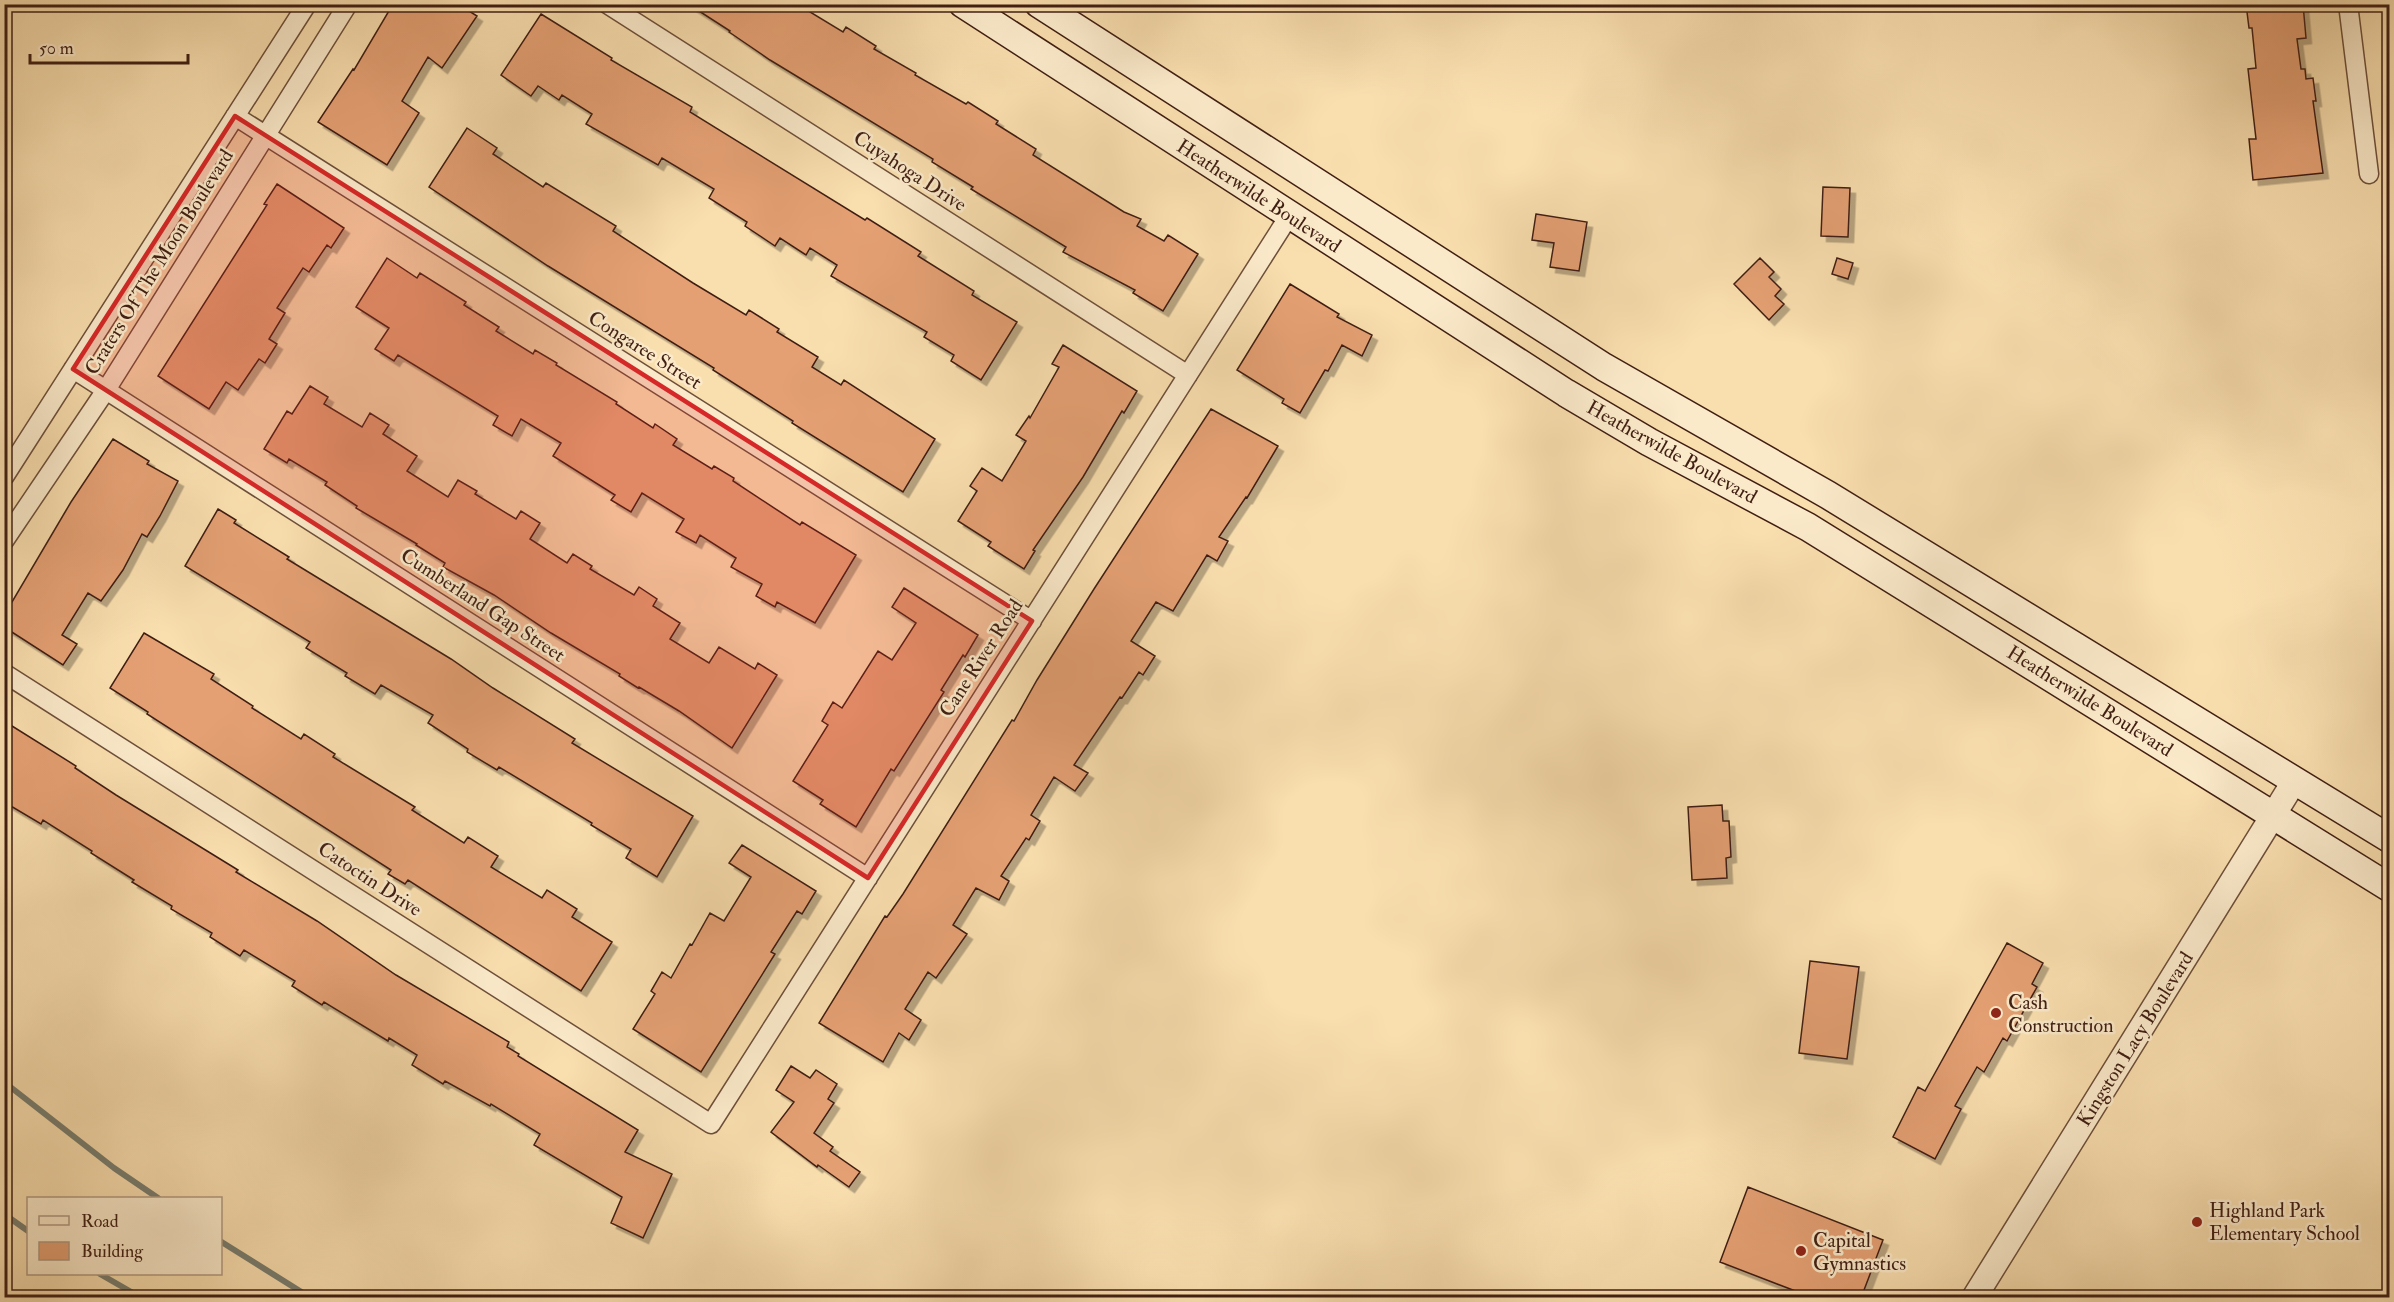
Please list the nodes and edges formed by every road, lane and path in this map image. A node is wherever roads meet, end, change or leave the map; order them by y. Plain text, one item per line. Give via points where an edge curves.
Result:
1 (307, 4) edge
2 (348, 4) edge
3 (607, 4) edge
4 (963, 4) edge
5 (1039, 4) edge
6 (2348, 4) edge
7 (235, 116) junction
8 (265, 135) junction
9 (2369, 174) dead end
10 (1289, 216) junction
11 (74, 369) junction
12 (1188, 375) junction
13 (106, 390) junction
14 (4, 477) edge
15 (1828, 495) junction
16 (1808, 527) junction
17 (4, 541) edge
18 (1032, 621) junction
19 (4, 673) edge
20 (2295, 780) junction
21 (2274, 815) junction
22 (2390, 839) edge
23 (868, 878) junction
24 (2390, 888) edge
25 (711, 1124) joint
26 (1974, 1298) edge

1 - 7 street, Craters Of The Moon Boulevard
2 - 8 street, Craters Of The Moon Boulevard
3 - 12 street, Cuyahoga Drive
4 - 10 main road, Heatherwilde Boulevard
5 - 15 main road, Heatherwilde Boulevard via 1604,367
6 - 9 street
7 - 8 street, Congaree Street
7 - 11 street, Craters Of The Moon Boulevard
8 - 13 street, Craters Of The Moon Boulevard
8 - 18 street, Congaree Street
10 - 12 street, Cane River Road
10 - 16 main road, Heatherwilde Boulevard via 1566,393
11 - 13 street, Cumberland Gap Street
11 - 14 street, Craters Of The Moon Boulevard
12 - 18 street, Cane River Road
13 - 17 street, Craters Of The Moon Boulevard
13 - 23 street, Cumberland Gap Street
15 - 16 main road
15 - 20 main road, Heatherwilde Boulevard
16 - 21 main road, Heatherwilde Boulevard
18 - 23 street, Cane River Road
19 - 25 street, Catoctin Drive
20 - 21 street, Kingston Lacy Boulevard
20 - 22 main road, Heatherwilde Boulevard
21 - 24 main road, Heatherwilde Boulevard
21 - 26 street, Kingston Lacy Boulevard
23 - 25 street, Cane River Road

